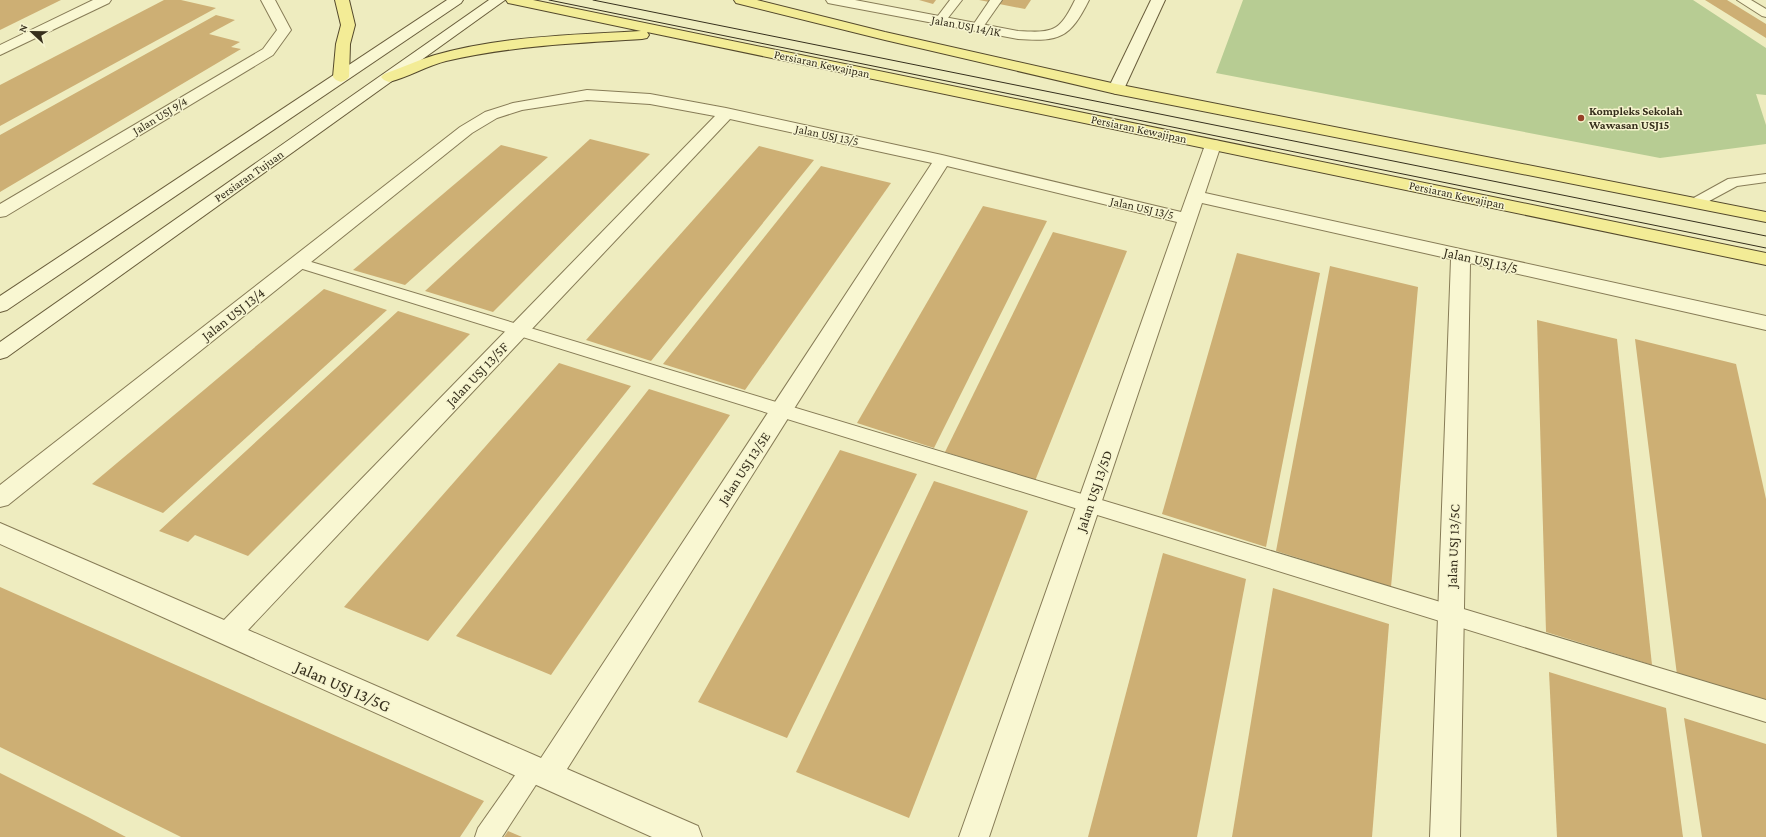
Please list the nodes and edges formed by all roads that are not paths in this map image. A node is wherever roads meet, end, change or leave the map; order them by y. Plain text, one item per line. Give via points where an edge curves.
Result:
1 (104, 0) edge
2 (268, 0) edge
3 (342, 0) edge
4 (456, 0) edge
5 (498, 0) edge
6 (513, 0) edge
7 (741, 0) edge
8 (833, 0) edge
9 (956, 0) edge
10 (996, 0) edge
11 (1082, 0) edge
12 (1158, 0) edge
13 (1743, 0) edge
14 (1766, 14) edge
15 (940, 20) junction
16 (977, 28) junction
17 (671, 33) junction
18 (0, 51) edge
19 (341, 77) junction
20 (389, 77) junction
21 (1116, 89) junction
22 (726, 113) junction
23 (466, 130) joint
24 (1213, 145) junction
25 (942, 160) junction
26 (1766, 178) edge
27 (1196, 196) junction
28 (1695, 203) junction
29 (0, 212) edge
30 (1766, 217) edge
31 (1188, 219) junction
32 (1461, 255) junction
33 (1766, 259) edge
34 (298, 263) junction
35 (0, 305) edge
36 (1766, 323) edge
37 (518, 330) junction
38 (0, 352) edge
39 (781, 410) junction
40 (0, 498) edge
41 (1089, 504) junction
42 (0, 533) edge
43 (1451, 615) junction
44 (227, 634) junction
45 (1766, 711) edge
46 (540, 772) junction
47 (487, 837) edge
48 (687, 837) edge
49 (974, 837) edge
50 (1445, 837) edge

1 - 18 street
2 - 29 street, Jalan USJ 9/4 via 284,30 268,52
3 - 19 main road via 348,25 343,44
4 - 19 street
5 - 20 street, Persiaran Tujuan
6 - 17 main road, Persiaran Kewajipan
7 - 21 main road
8 - 15 street, Jalan USJ 14/1K
9 - 15 lane
10 - 16 lane
11 - 16 street, Jalan USJ 14/1K via 1068,26 1057,34 1018,36
12 - 21 street
13 - 14 lane
15 - 16 street, Jalan USJ 14/1K
17 - 20 main road via 545,41 488,49 440,59
17 - 24 main road, Persiaran Kewajipan
19 - 35 street
20 - 38 street, Persiaran Tujuan
21 - 28 main road
22 - 23 street, Jalan USJ 13/5 via 650,99 587,95 519,106 491,115
22 - 25 street, Jalan USJ 13/5
22 - 37 street, Jalan USJ 13/5F
23 - 34 street, Jalan USJ 13/4
24 - 27 street, Jalan USJ 13/5D
24 - 33 main road, Persiaran Kewajipan
25 - 31 street, Jalan USJ 13/5
25 - 39 street, Jalan USJ 13/5E
26 - 28 lane via 1733,182
27 - 31 street, Jalan USJ 13/5D
27 - 32 street, Jalan USJ 13/5
28 - 30 main road
31 - 41 street, Jalan USJ 13/5D
32 - 36 street, Jalan USJ 13/5
32 - 43 street, Jalan USJ 13/5C
34 - 37 lane
34 - 40 street, Jalan USJ 13/4
37 - 39 lane
37 - 44 street, Jalan USJ 13/5F
39 - 41 lane
39 - 46 street, Jalan USJ 13/5E
41 - 43 lane
41 - 49 street, Jalan USJ 13/5D
42 - 44 street, Jalan USJ 13/5G
43 - 45 lane
43 - 50 street, Jalan USJ 13/5C
44 - 46 street, Jalan USJ 13/5G
46 - 47 lane
46 - 48 street, Jalan USJ 13/5G

